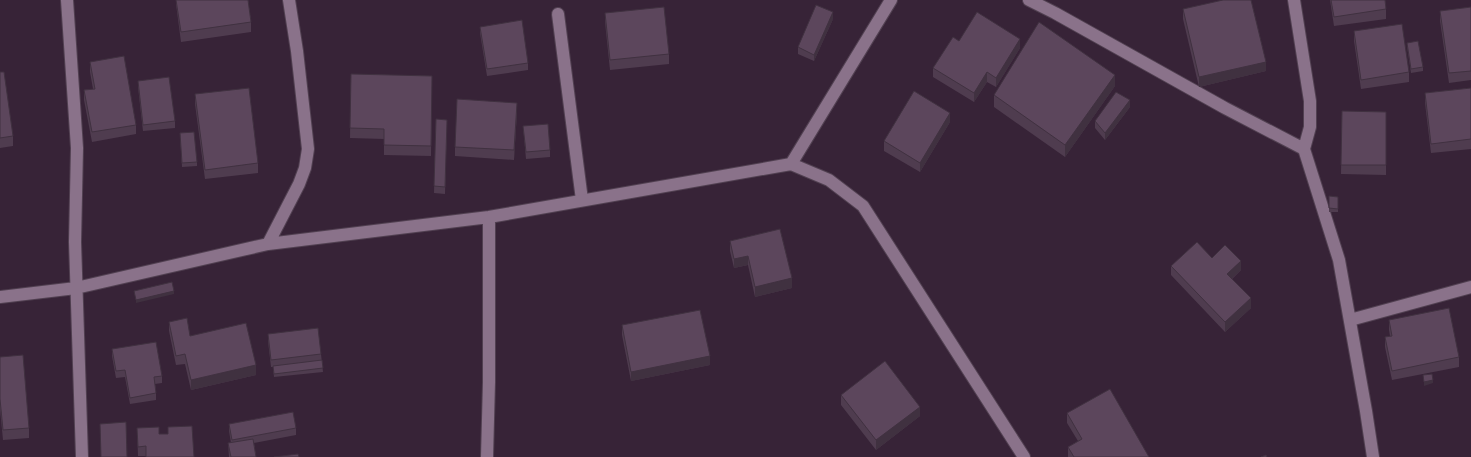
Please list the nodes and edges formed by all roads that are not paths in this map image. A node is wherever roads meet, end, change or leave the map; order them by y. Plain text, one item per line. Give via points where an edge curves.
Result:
1 (67, 0) edge
2 (289, 0) edge
3 (891, 0) edge
4 (1030, 0) edge
5 (1294, 0) edge
6 (558, 14) dead end
7 (1304, 149) junction
8 (791, 164) junction
9 (582, 200) junction
10 (489, 217) junction
11 (268, 244) junction
12 (1471, 287) edge
13 (76, 288) junction
14 (0, 297) edge
15 (1350, 320) junction
16 (82, 457) edge
17 (487, 457) edge
18 (1024, 457) edge
19 (1373, 457) edge

1 - 13 street via 77,148
2 - 11 street via 308,149 299,184
3 - 8 street
4 - 7 street
5 - 7 street via 1310,101 1310,127
6 - 9 street
7 - 15 street via 1340,260
8 - 9 street
8 - 18 street via 829,180 864,206
9 - 10 street
10 - 11 street
10 - 17 street
11 - 13 street
12 - 15 street
13 - 14 street
13 - 16 street
15 - 19 street

